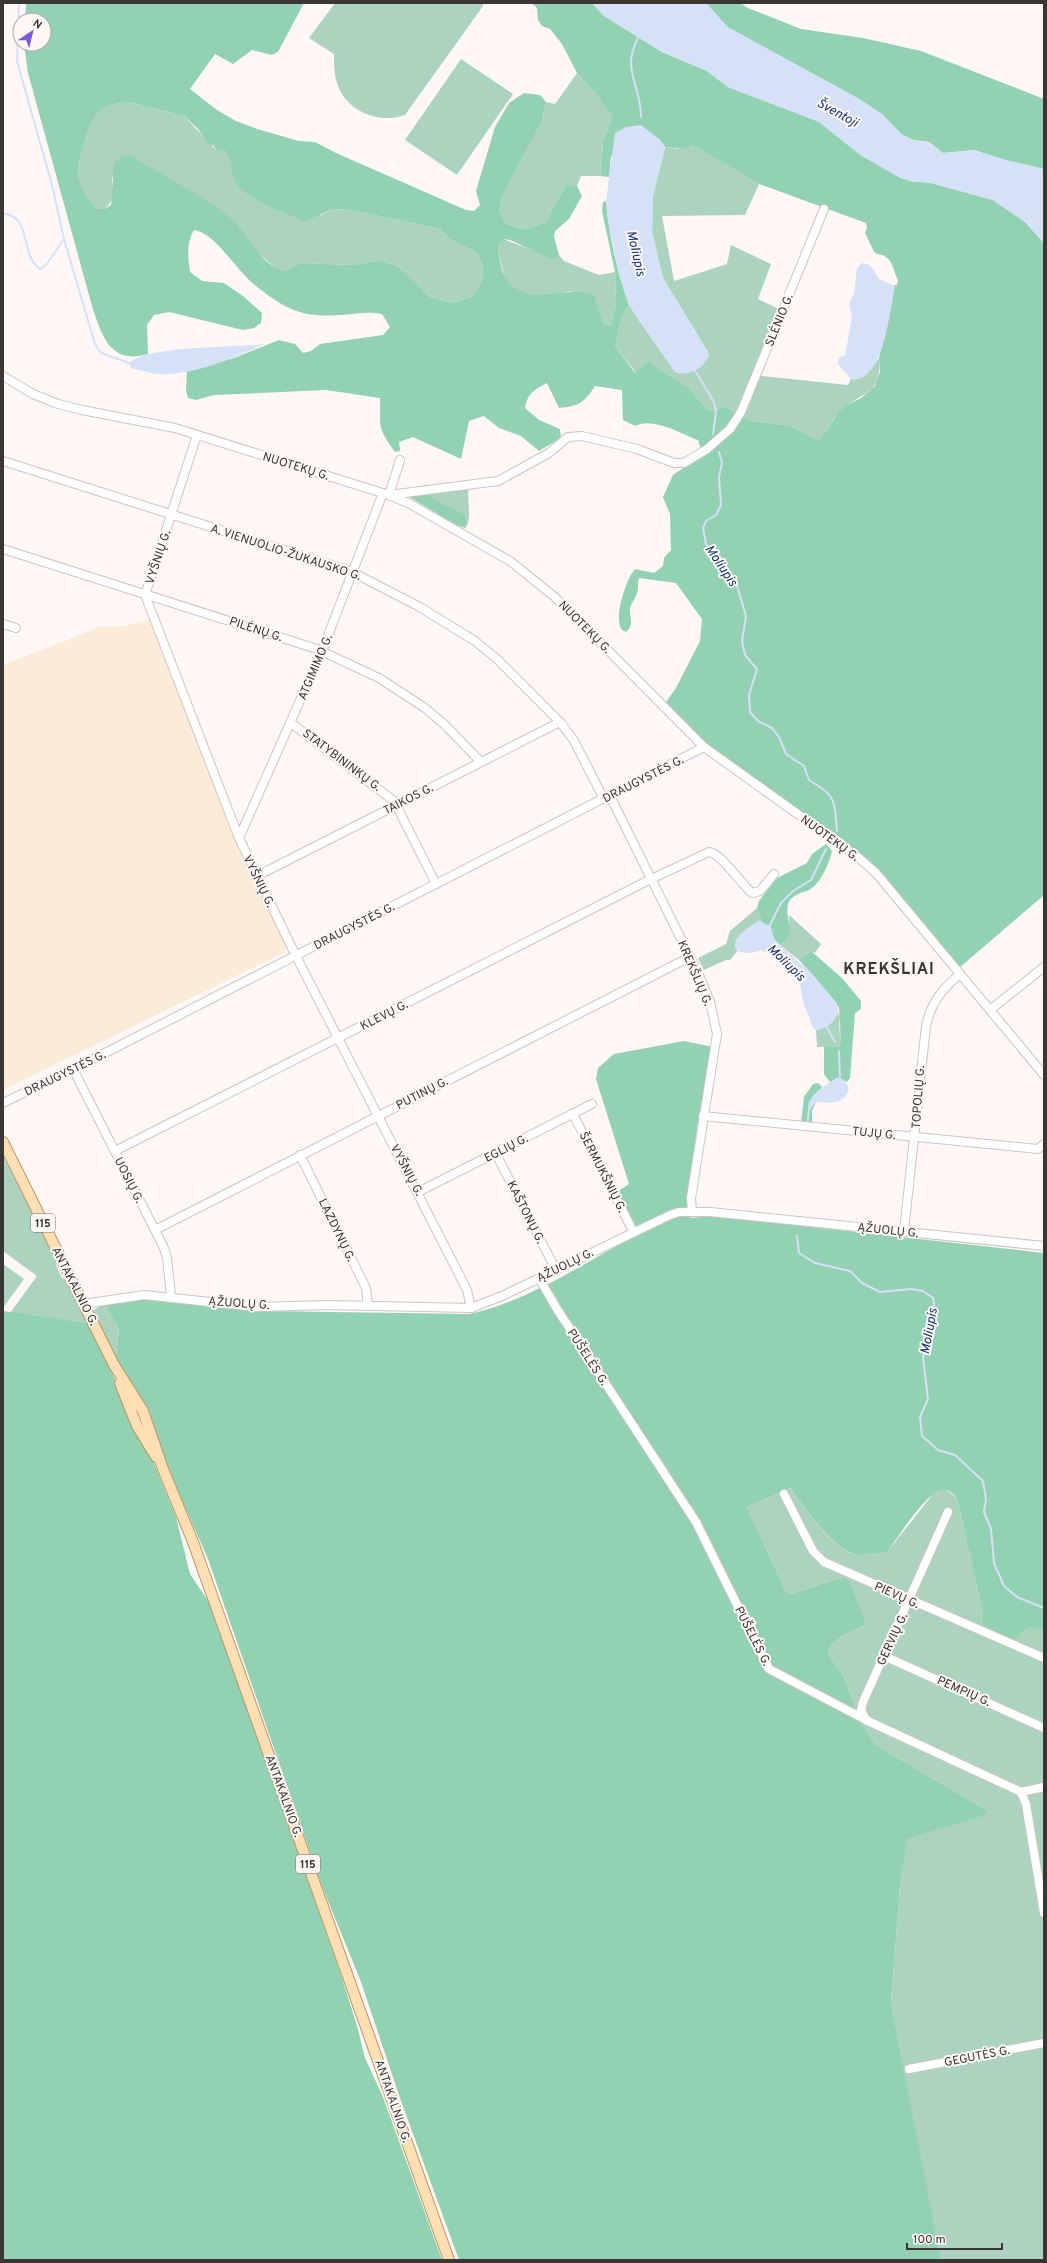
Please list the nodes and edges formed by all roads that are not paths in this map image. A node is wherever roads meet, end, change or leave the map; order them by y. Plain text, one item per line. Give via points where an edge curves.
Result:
1 (824, 209) dead end
2 (3, 376) edge
3 (197, 435) junction
4 (3, 460) edge
5 (400, 460) dead end
6 (386, 494) junction
7 (171, 515) junction
8 (3, 548) edge
9 (354, 572) junction
10 (145, 595) junction
11 (3, 624) edge
12 (16, 628) dead end
13 (322, 651) junction
14 (560, 722) junction
15 (291, 723) junction
16 (704, 747) junction
17 (481, 762) junction
18 (607, 797) junction
19 (396, 805) junction
20 (239, 838) junction
21 (774, 874) dead end
22 (257, 876) junction
23 (652, 878) junction
24 (436, 884) junction
25 (296, 956) junction
26 (690, 958) junction
27 (1044, 967) edge
28 (960, 974) junction
29 (990, 1010) junction
30 (340, 1038) junction
31 (73, 1069) junction
32 (1044, 1075) edge
33 (3, 1103) edge
34 (592, 1104) dead end
35 (573, 1114) junction
36 (378, 1115) junction
37 (703, 1116) junction
38 (915, 1138) junction
39 (3, 1142) edge
40 (1044, 1144) edge
41 (115, 1151) junction
42 (496, 1154) junction
43 (300, 1155) junction
44 (418, 1192) junction
45 (692, 1211) junction
46 (155, 1230) junction
47 (634, 1231) junction
48 (904, 1231) junction
49 (1044, 1246) edge
50 (556, 1270) junction
51 (539, 1278) junction
52 (170, 1296) junction
53 (84, 1304) junction
54 (368, 1306) junction
55 (471, 1308) junction
56 (784, 1494) dead end
57 (948, 1512) dead end
58 (910, 1601) junction
59 (884, 1656) junction
60 (1044, 1658) edge
61 (868, 1721) junction
62 (1044, 1728) edge
63 (1044, 1787) edge
64 (1022, 1792) junction
65 (1044, 1913) edge
66 (1044, 2043) edge
67 (909, 2069) dead end
68 (449, 2260) edge

1 - 6 street, SLĖNIO G. via 741,412 730,429 707,449 684,463 674,463 637,449 582,436 568,437 549,453 498,481
2 - 3 street, NUOTEKŲ G. via 33,394 58,404 175,428
3 - 6 street, NUOTEKŲ G.
3 - 7 street, VYŠNIŲ G.
4 - 7 street, A. VIENUOLIO-ŽUKAUSKO G.
5 - 6 street, ATGIMIMO G.
6 - 9 street, ATGIMIMO G.
6 - 16 street, NUOTEKŲ G. via 410,504 510,561 556,598
7 - 9 street, A. VIENUOLIO-ŽUKAUSKO G.
7 - 10 street, VYŠNIŲ G.
8 - 10 street, PILĖNŲ G.
9 - 13 street, ATGIMIMO G.
9 - 14 street, A. VIENUOLIO-ŽUKAUSKO G. via 400,595 475,641 497,659
10 - 13 street, PILĖNŲ G.
10 - 20 street, VYŠNIŲ G.
11 - 12 street
13 - 15 street, ATGIMIMO G.
13 - 17 street, PILĖNŲ G. via 379,678 425,708
14 - 17 street, TAIKOS G.
14 - 18 street, A. VIENUOLIO-ŽUKAUSKO G. via 573,738
15 - 19 street, STATYBININKŲ G. via 385,793
15 - 20 street, ATGIMIMO G.
16 - 18 street, DRAUGYSTĖS G.
16 - 28 street, NUOTEKŲ G. via 859,858 876,874
17 - 19 street, TAIKOS G.
18 - 23 street, KREKŠLIŲ G.
18 - 24 street, DRAUGYSTĖS G.
19 - 22 street, TAIKOS G.
19 - 24 street, STATYBININKŲ G.
20 - 22 street, VYŠNIŲ G.
21 - 23 street, KLEVŲ G. via 760,891 752,893 716,854 709,852
22 - 25 street, VYŠNIŲ G.
23 - 26 street, KREKŠLIŲ G.
23 - 30 street, KLEVŲ G.
24 - 25 street, DRAUGYSTĖS G.
25 - 30 street, VYŠNIŲ G.
25 - 31 street, DRAUGYSTĖS G.
26 - 36 street, PUTINŲ G.
26 - 37 street, KREKŠLIŲ G. via 710,1002 717,1034
27 - 29 street
28 - 29 street, NUOTEKŲ G.
28 - 38 street, TOPOLIŲ G. via 940,994 929,1013 922,1054
29 - 32 street, NUOTEKŲ G.
30 - 36 street, VYŠNIŲ G.
30 - 41 street, KLEVŲ G.
31 - 33 street, DRAUGYSTĖS G.
31 - 41 street, UOSIŲ G.
34 - 35 street, EGLIŲ G.
35 - 42 street, EGLIŲ G.
35 - 47 street, ŠERMUKŠNIŲ G.
36 - 43 street, PUTINŲ G.
36 - 44 street, VYŠNIŲ G.
37 - 38 street, TUJŲ G.
37 - 45 street, KREKŠLIŲ G. via 691,1198
38 - 40 street, TUJŲ G. via 1038,1149
38 - 48 street, TOPOLIŲ G.
39 - 53 main road, ANTAKALNIO G. / 115
41 - 46 street, UOSIŲ G.
42 - 44 street, EGLIŲ G.
42 - 50 street, KAŠTONŲ G.
43 - 46 street, PUTINŲ G.
43 - 54 street, LAZDYNŲ G. via 366,1288
44 - 55 street, VYŠNIŲ G. via 467,1290
45 - 47 street, ĄŽUOLŲ G. via 670,1215
45 - 48 street, ĄŽUOLŲ G.
46 - 52 street, UOSIŲ G. via 167,1258
47 - 50 street, ĄŽUOLŲ G.
48 - 49 street, ĄŽUOLŲ G.
50 - 51 street, ĄŽUOLŲ G.
51 - 55 street, ĄŽUOLŲ G.
51 - 61 street, PUŠELĖS G. via 696,1522 769,1669
52 - 53 street, ĄŽUOLŲ G. via 132,1295
52 - 54 street, ĄŽUOLŲ G. via 257,1307
53 - 68 main road, ANTAKALNIO G. / 115 via 114,1365 143,1411 193,1542
54 - 55 street, ĄŽUOLŲ G.
56 - 58 street, PIEVŲ G. via 818,1557
57 - 58 street, GERVIŲ G.
58 - 59 street, GERVIŲ G.
58 - 60 street, PIEVŲ G.
59 - 61 street, GERVIŲ G. via 863,1702 863,1716
59 - 62 street, PEMPIŲ G.
61 - 64 street, PUŠELĖS G.
63 - 64 street
64 - 65 street
66 - 67 street, GEGUTĖS G.

